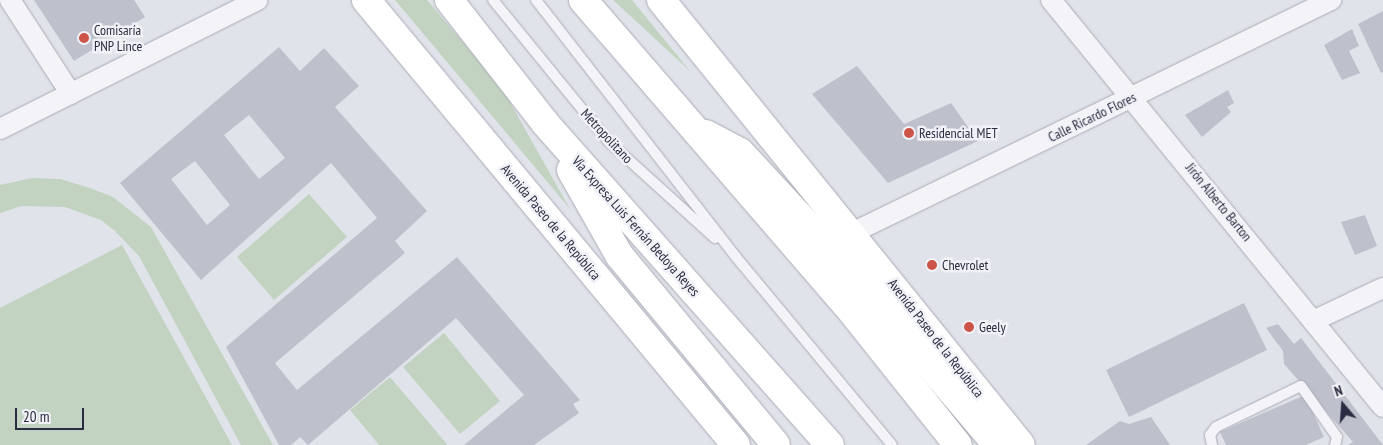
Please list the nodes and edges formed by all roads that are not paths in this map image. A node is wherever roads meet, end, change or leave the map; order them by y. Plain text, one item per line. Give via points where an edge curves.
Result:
1 (10, 0) edge
2 (258, 0) edge
3 (366, 0) edge
4 (449, 0) edge
5 (493, 0) edge
6 (536, 0) edge
7 (583, 0) edge
8 (661, 0) edge
9 (1051, 0) edge
10 (1331, 0) edge
11 (70, 94) junction
12 (1133, 97) junction
13 (545, 123) junction
14 (693, 128) junction
15 (0, 130) edge
16 (852, 233) junction
17 (736, 258) junction
18 (1383, 288) edge
19 (1315, 320) junction
20 (1383, 407) edge
21 (736, 445) edge
22 (776, 445) edge
23 (830, 445) edge
24 (892, 445) edge
25 (958, 445) edge
26 (997, 445) edge
27 (1020, 445) edge
28 (1212, 445) edge
29 (1335, 445) edge

1 - 11 street
2 - 11 street
3 - 21 main road, Avenida Paseo de la República
4 - 13 main road, Vía Expresa Luis Fernán Bedoya Reyes
5 - 17 lane, Metropolitano via 609,142
6 - 17 lane, Metropolitano
7 - 14 main road
8 - 16 main road, Avenida Paseo de la República
9 - 12 street, Jirón Alberto Barton
10 - 12 street, Calle Ricardo Flores
11 - 15 street
12 - 16 street, Calle Ricardo Flores
12 - 19 street, Jirón Alberto Barton
13 - 22 main road via 619,255
13 - 23 main road, Vía Expresa Luis Fernán Bedoya Reyes
14 - 25 main road via 845,303
14 - 26 main road via 740,152 842,262
16 - 27 main road, Avenida Paseo de la República
17 - 24 lane, Metropolitano
18 - 19 street
19 - 20 street, Jirón Alberto Barton
28 - 29 lane via 1210,435 1216,427 1301,386 1337,437

